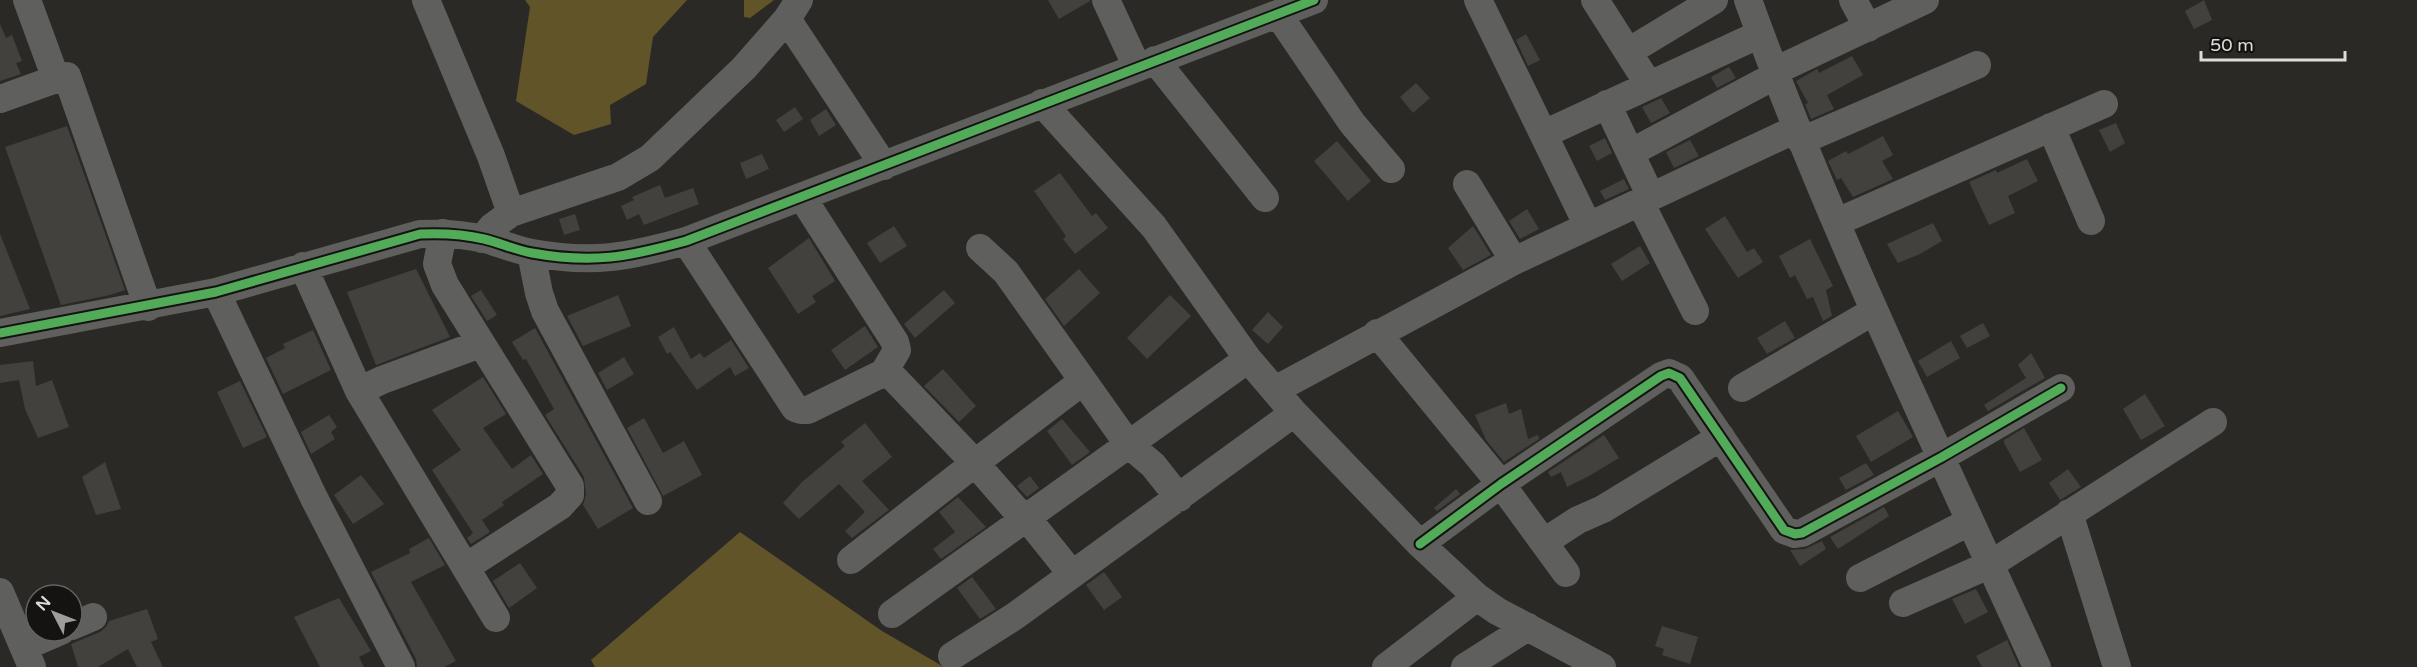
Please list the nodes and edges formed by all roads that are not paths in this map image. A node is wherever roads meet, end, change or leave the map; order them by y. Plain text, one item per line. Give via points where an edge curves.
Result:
1 (27, 0) edge
2 (426, 0) edge
3 (1106, 0) edge
4 (1314, 0) edge
5 (1478, 0) edge
6 (1595, 0) edge
7 (1748, 0) edge
8 (1853, 0) edge
9 (1925, 0) edge
10 (1696, 4) edge
11 (793, 9) edge
12 (1278, 14) junction
13 (1868, 28) junction
14 (1760, 34) junction
15 (1628, 52) junction
16 (1146, 63) junction
17 (1977, 65) dead end
18 (1775, 73) junction
19 (56, 80) junction
20 (1649, 85) junction
21 (0, 99) edge
22 (1042, 103) junction
23 (1607, 104) junction
24 (2104, 104) dead end
25 (2051, 127) junction
26 (1544, 134) junction
27 (1798, 135) junction
28 (1630, 153) junction
29 (884, 166) junction
30 (1390, 169) dead end
31 (1467, 184) dead end
32 (802, 197) junction
33 (1264, 198) dead end
34 (1646, 200) junction
35 (511, 213) junction
36 (2091, 221) dead end
37 (1838, 222) junction
38 (1588, 226) junction
39 (443, 233) junction
40 (482, 239) junction
41 (686, 241) junction
42 (980, 248) dead end
43 (531, 253) junction
44 (1514, 261) junction
45 (303, 266) junction
46 (216, 292) junction
47 (148, 307) junction
48 (1695, 311) dead end
49 (1874, 311) junction
50 (0, 333) edge
51 (1377, 333) junction
52 (480, 344) junction
53 (1248, 359) junction
54 (884, 374) junction
55 (1083, 381) junction
56 (1742, 388) dead end
57 (2061, 388) dead end
58 (1275, 390) junction
59 (359, 391) junction
60 (1294, 414) junction
61 (2213, 422) dead end
62 (1721, 437) junction
63 (1128, 444) junction
64 (1942, 457) junction
65 (975, 463) junction
66 (1501, 484) junction
67 (1179, 498) junction
68 (648, 501) dead end
69 (2069, 513) junction
70 (1028, 518) junction
71 (1969, 522) junction
72 (1544, 542) junction
73 (1420, 544) junction
74 (851, 560) dead end
75 (1991, 564) junction
76 (465, 567) junction
77 (1071, 573) junction
78 (1566, 573) dead end
79 (1860, 578) dead end
80 (0, 592) edge
81 (1477, 597) junction
82 (1903, 603) dead end
83 (892, 614) dead end
84 (496, 618) dead end
85 (1528, 627) junction
86 (46, 643) edge
87 (952, 656) dead end
88 (28, 657) edge
89 (401, 667) edge
90 (1386, 667) edge
91 (1465, 667) edge
92 (1602, 667) edge
93 (2037, 667) edge
94 (2117, 667) edge

1 - 19 street
2 - 35 street
3 - 16 street
4 - 12 street
5 - 26 street
6 - 15 street
7 - 14 street
8 - 13 street
9 - 13 street
10 - 15 street
11 - 29 street
11 - 35 street via 744,68 650,158 568,195
12 - 16 street
12 - 30 street via 1352,123
13 - 18 street
14 - 18 street
14 - 20 street
15 - 20 street
16 - 22 street
16 - 33 street
17 - 27 street
18 - 27 street
18 - 28 street
19 - 21 street
19 - 47 street via 67,76
20 - 23 street
22 - 29 street
22 - 53 street via 1154,227
23 - 26 street
23 - 28 street
24 - 25 street
25 - 36 street
25 - 37 street
26 - 38 street
27 - 34 street
27 - 37 street
28 - 34 street
29 - 32 street
31 - 44 street
32 - 41 street
32 - 54 street via 895,342 897,350
34 - 38 street
34 - 48 street
35 - 40 street
37 - 49 street
38 - 44 street
39 - 40 street
39 - 45 street via 411,236
39 - 52 street via 437,264
40 - 43 street
41 - 43 street via 612,259
41 - 54 street via 795,408 808,410
42 - 55 street via 1006,272
43 - 68 street via 545,310
44 - 51 street
45 - 46 street
45 - 59 street
46 - 47 street
46 - 89 street via 314,498
47 - 50 street
49 - 56 street
49 - 64 street
51 - 58 street
51 - 66 street
52 - 59 street
52 - 76 street via 567,478 570,495 560,507
53 - 58 street
53 - 63 street
54 - 65 street via 892,376
55 - 63 street
55 - 65 street
57 - 64 street
58 - 60 street
59 - 76 street
60 - 67 street
60 - 73 street
61 - 69 street
62 - 64 street via 1784,530 1795,534
62 - 66 street via 1680,378 1669,373
62 - 72 street
63 - 67 street via 1153,465
63 - 70 street
64 - 71 street
65 - 70 street via 1015,509
65 - 74 street
66 - 72 street
66 - 73 street
67 - 77 street
69 - 75 street
69 - 94 street
70 - 77 street
70 - 83 street
71 - 75 street
71 - 79 street
72 - 78 street
73 - 81 street
75 - 82 street
75 - 93 street
76 - 84 street
77 - 87 street via 1015,616
80 - 88 street
81 - 85 street
81 - 90 street
85 - 91 street
85 - 92 street
86 - 88 street

